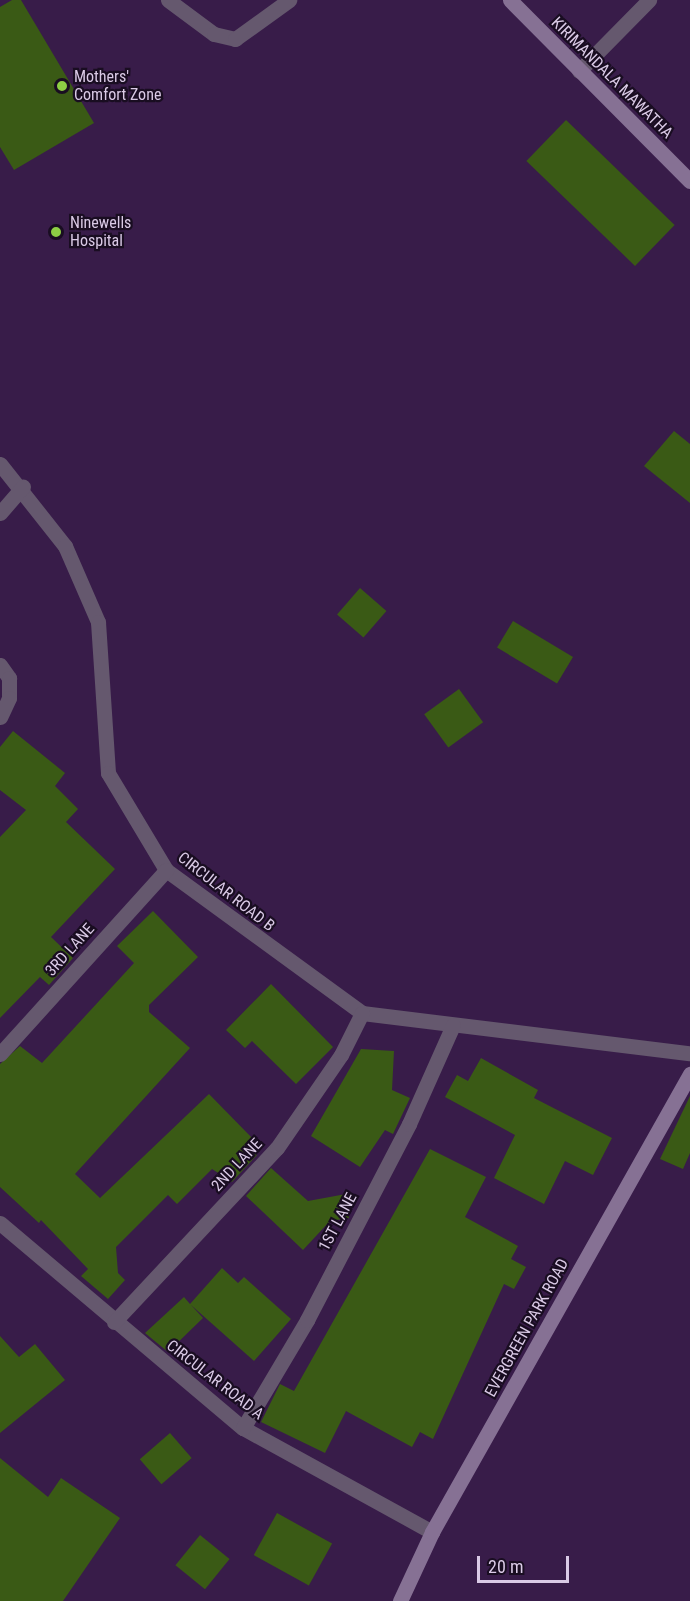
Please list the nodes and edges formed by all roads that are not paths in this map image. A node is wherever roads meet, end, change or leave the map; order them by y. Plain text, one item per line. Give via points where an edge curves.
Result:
1 (168, 0) edge
2 (289, 0) edge
3 (510, 0) edge
4 (649, 0) edge
5 (579, 71) junction
6 (690, 181) edge
7 (0, 464) edge
8 (23, 487) junction
9 (0, 513) edge
10 (0, 665) edge
11 (0, 717) edge
12 (166, 870) junction
13 (362, 1013) junction
14 (453, 1025) junction
15 (690, 1053) edge
16 (0, 1054) edge
17 (690, 1074) edge
18 (0, 1223) edge
19 (114, 1322) junction
20 (243, 1428) junction
21 (432, 1532) junction
22 (400, 1601) edge

1 - 2 street via 214,34 235,39
3 - 5 street, KIRIMANDALA MAWATHA
4 - 5 street
5 - 6 street, KIRIMANDALA MAWATHA
7 - 8 street, CIRCULAR ROAD B
8 - 9 street
8 - 12 street, CIRCULAR ROAD B via 65,546 98,622 108,773
10 - 11 street via 9,678 9,698
12 - 13 street, CIRCULAR ROAD B
12 - 16 street, 3RD LANE
13 - 14 street, CIRCULAR ROAD B
13 - 19 street, 2ND LANE via 341,1055 277,1148
14 - 15 street, CIRCULAR ROAD B
14 - 20 street, 1ST LANE via 356,1227
17 - 21 street, EVERGREEN PARK ROAD
18 - 19 street, CIRCULAR ROAD A
19 - 20 street, CIRCULAR ROAD A
20 - 21 street, CIRCULAR ROAD A
21 - 22 street, EVERGREEN PARK ROAD

